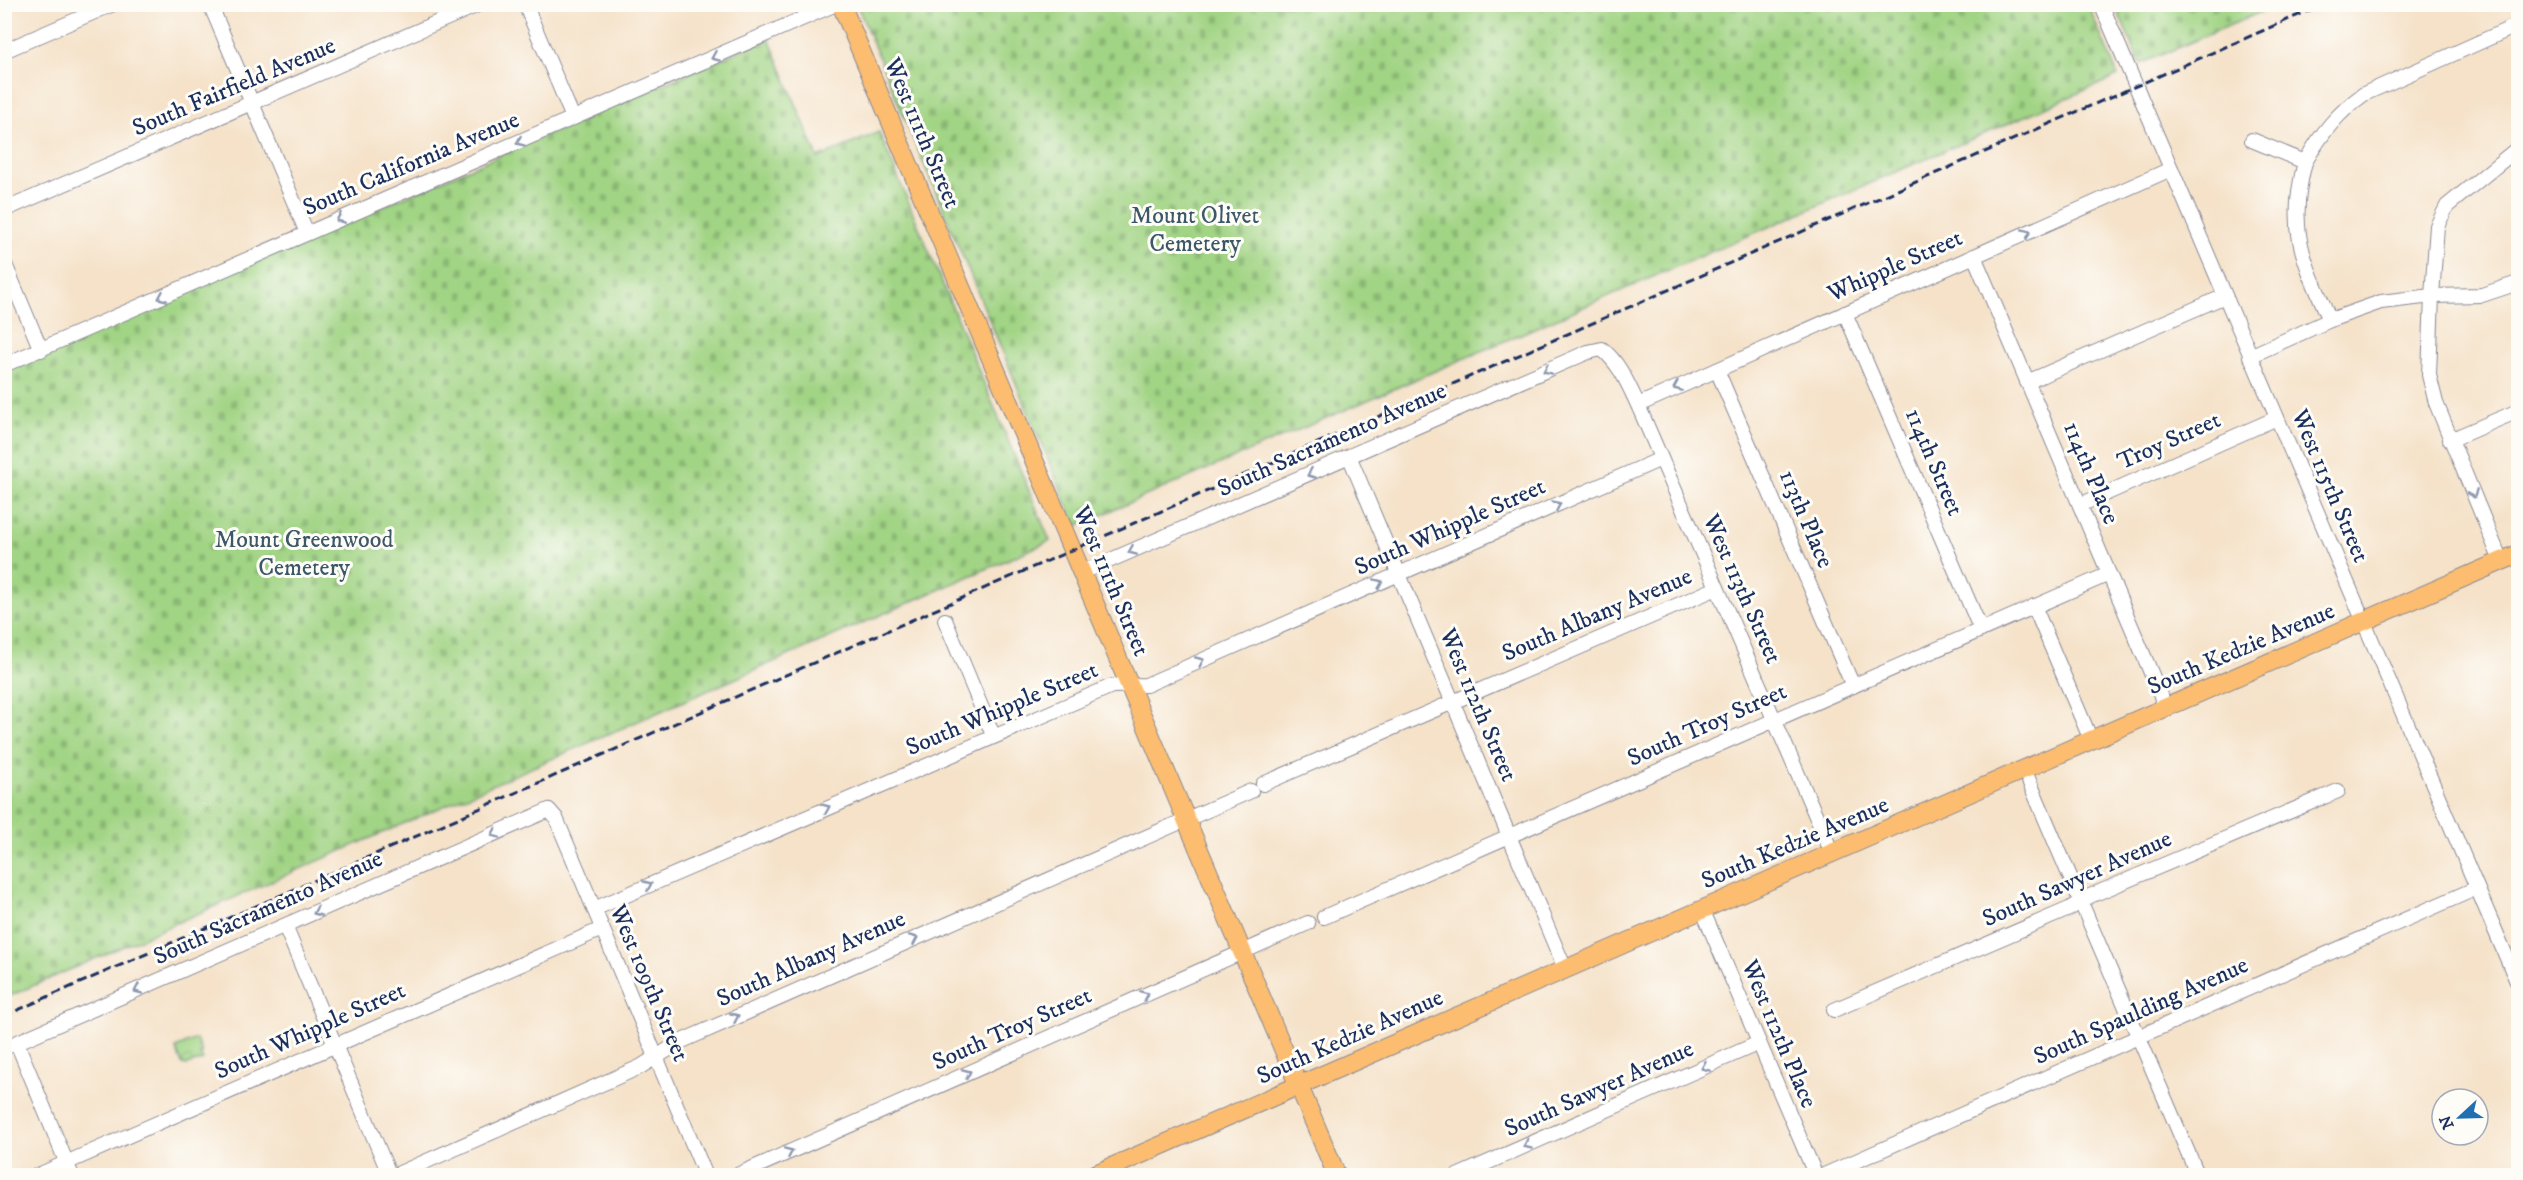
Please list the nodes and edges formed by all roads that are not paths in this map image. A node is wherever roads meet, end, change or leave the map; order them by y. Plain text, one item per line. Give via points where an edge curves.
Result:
1 (113, 4) edge
2 (210, 4) edge
3 (480, 4) edge
4 (525, 4) edge
5 (836, 4) edge
6 (841, 4) edge
7 (2101, 4) edge
8 (2518, 25) edge
9 (4, 51) edge
10 (252, 103) junction
11 (573, 118) junction
12 (2252, 140) dead end
13 (2518, 148) edge
14 (2305, 162) junction
15 (2171, 169) junction
16 (4, 210) edge
17 (307, 233) junction
18 (1974, 256) junction
19 (4, 262) edge
20 (2518, 283) edge
21 (2225, 296) junction
22 (2432, 296) junction
23 (1845, 313) junction
24 (2330, 320) junction
25 (1602, 349) joint
26 (41, 350) junction
27 (2250, 356) junction
28 (4, 365) edge
29 (1717, 370) junction
30 (2027, 382) junction
31 (1638, 405) junction
32 (2518, 411) edge
33 (2277, 418) junction
34 (2450, 440) junction
35 (1350, 458) junction
36 (1661, 459) junction
37 (2079, 505) junction
38 (2518, 554) edge
39 (2501, 561) junction
40 (1081, 573) junction
41 (1399, 574) junction
42 (2109, 574) junction
43 (1717, 588) junction
44 (2034, 606) junction
45 (945, 621) dead end
46 (2363, 622) junction
47 (1981, 630) junction
48 (1130, 685) junction
49 (1852, 686) junction
50 (1453, 702) junction
51 (2166, 708) junction
52 (1774, 720) junction
53 (993, 735) junction
54 (2091, 740) junction
55 (2024, 769) junction
56 (2338, 791) dead end
57 (549, 810) joint
58 (1186, 818) junction
59 (1509, 836) junction
60 (1832, 853) junction
61 (2477, 888) junction
62 (2080, 902) junction
63 (594, 909) junction
64 (1702, 909) junction
65 (1324, 917) dead end
66 (1308, 923) dead end
67 (285, 926) junction
68 (602, 929) junction
69 (1242, 952) junction
70 (1565, 969) junction
71 (2518, 984) edge
72 (1834, 1010) dead end
73 (2139, 1036) junction
74 (1759, 1043) junction
75 (10, 1045) edge
76 (335, 1045) junction
77 (656, 1057) junction
78 (1298, 1084) junction
79 (69, 1169) edge
80 (36, 1176) edge
81 (392, 1176) edge
82 (706, 1176) edge
83 (735, 1176) edge
84 (1091, 1176) edge
85 (1337, 1176) edge
86 (1457, 1176) edge
87 (1816, 1176) edge
88 (1822, 1176) edge
89 (2198, 1176) edge

1 - 9 street
2 - 10 street
3 - 10 street, South Fairfield Avenue
4 - 11 street
5 -> 11 street, South California Avenue
6 - 40 main road, West 111th Street
7 - 15 street, West 115th Street
8 - 14 street via 2364,94 2328,126
10 - 16 street, South Fairfield Avenue
10 - 17 street
11 -> 17 street, South California Avenue
12 - 14 street
13 - 22 street via 2447,206 2437,226
14 - 24 street via 2296,208 2299,242
18 -> 15 street, Whipple Street
15 - 21 street, West 115th Street
17 -> 26 street, South California Avenue
18 - 23 street, Whipple Street
18 - 30 street, 114th Place
19 - 26 street
20 - 22 street via 2482,295
21 - 27 street, West 115th Street
21 - 30 street
22 - 24 street via 2381,302
22 - 34 street via 2429,375
23 - 29 street, Whipple Street
23 - 47 street, 114th Street
24 - 27 street
25 - 31 street, West 113th Street via 1621,370
25 -> 35 street, South Sacramento Avenue
26 - 28 street, South California Avenue
27 - 33 street, West 115th Street
29 -> 31 street, Whipple Street
29 - 49 street, 113th Place
30 - 37 street, 114th Place
31 - 36 street, West 113th Street
32 - 34 street
33 - 37 street, Troy Street
33 - 46 street, West 115th Street
34 -> 39 street
35 -> 40 street, South Sacramento Avenue
35 - 41 street, West 112th Street
41 -> 36 street, South Whipple Street
36 - 43 street, West 113th Street
37 - 42 street, 114th Place
38 - 39 main road, South Kedzie Avenue
39 - 46 main road, South Kedzie Avenue
40 - 48 main road, West 111th Street
48 -> 41 street, South Whipple Street via 1146,685
41 - 50 street, West 112th Street
42 - 44 street, South Troy Street
42 - 51 street, 114th Place
43 - 50 street, South Albany Avenue
43 - 52 street, West 113th Street
44 - 47 street, South Troy Street
44 - 54 street
45 - 53 street
46 - 51 main road, South Kedzie Avenue
46 - 61 street, West 115th Street
47 - 49 street, South Troy Street
48 - 53 street, South Whipple Street via 1112,686
48 - 58 main road, West 111th Street
49 - 52 street, South Troy Street
50 - 58 street, South Albany Avenue
50 - 59 street, West 112th Street
51 - 54 main road, South Kedzie Avenue
52 - 59 street, South Troy Street
52 - 60 street, West 113th Street
63 -> 53 street, South Whipple Street
54 - 55 main road, South Kedzie Avenue
55 - 60 main road, South Kedzie Avenue
55 - 62 street
56 - 62 street, South Sawyer Avenue
57 - 63 street, West 109th Street via 556,818
57 -> 67 street, South Sacramento Avenue
58 - 69 main road, West 111th Street
77 -> 58 street, South Albany Avenue via 682,1041
59 - 65 street, South Troy Street
59 - 70 street, West 112th Street
60 - 64 main road, South Kedzie Avenue
61 - 71 street, West 115th Street
61 - 73 street, South Spaulding Avenue
62 - 72 street, South Sawyer Avenue
62 - 73 street
63 - 68 street, West 109th Street
64 - 70 main road, South Kedzie Avenue
64 - 74 street, West 112th Place
66 - 69 street, South Troy Street
67 -> 75 street, South Sacramento Avenue
67 - 76 street
68 - 76 street, South Whipple Street
68 - 77 street, West 109th Street
69 - 78 main road, West 111th Street
83 -> 69 street, South Troy Street
70 - 78 main road, South Kedzie Avenue
73 - 88 street, South Spaulding Avenue
73 - 89 street
74 -> 86 street, South Sawyer Avenue
74 - 87 street, West 112th Place
75 - 79 street
76 - 79 street, South Whipple Street
76 - 81 street
77 - 81 street, South Albany Avenue
77 - 82 street, West 109th Street
78 - 84 main road, South Kedzie Avenue
78 - 85 main road, West 111th Street
79 - 80 street, South Whipple Street

